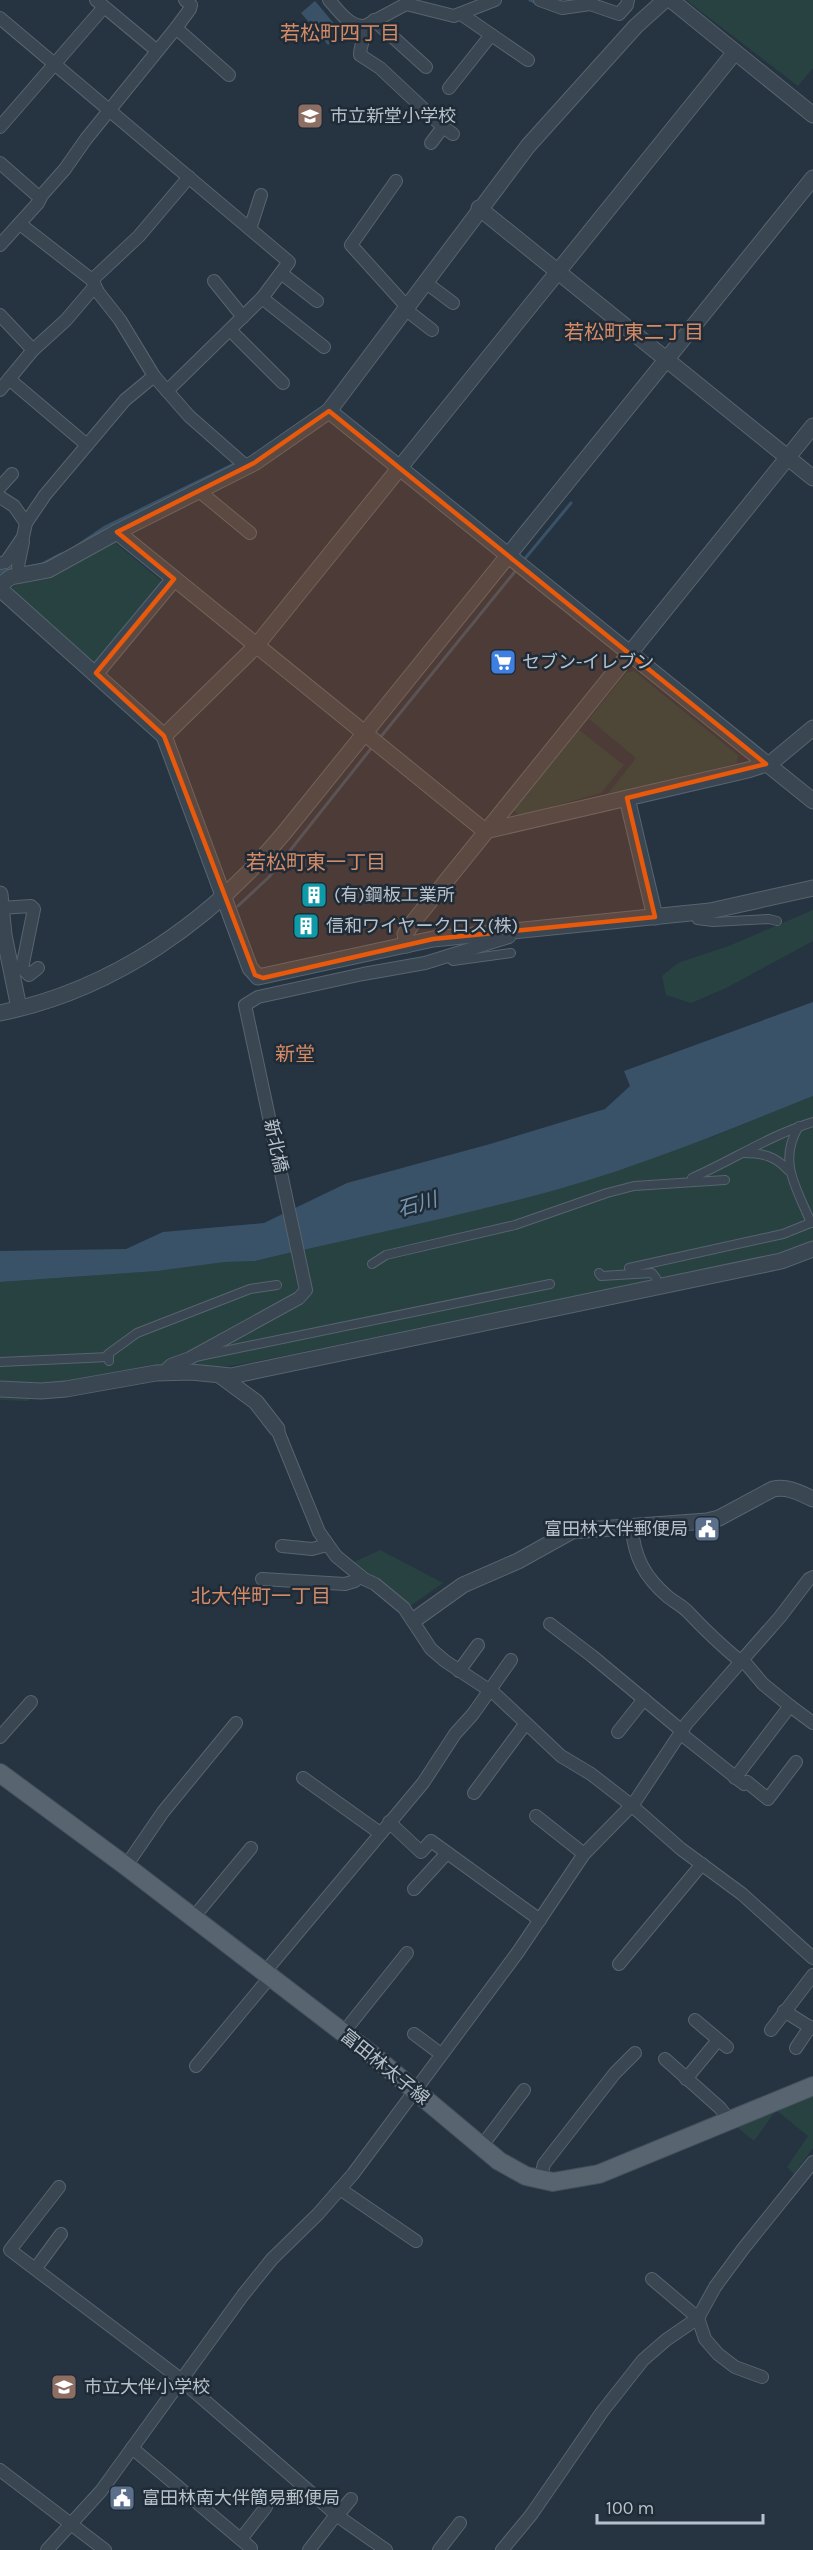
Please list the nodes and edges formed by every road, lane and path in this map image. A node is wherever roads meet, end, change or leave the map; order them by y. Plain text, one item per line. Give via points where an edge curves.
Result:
1 (185, 0) edge
2 (329, 0) edge
3 (495, 0) edge
4 (540, 0) edge
5 (628, 0) edge
6 (665, 0) edge
7 (671, 0) edge
8 (100, 3) edge
9 (574, 3) edge
10 (396, 4) edge
11 (461, 14) junction
12 (0, 18) edge
13 (369, 23) junction
14 (176, 28) junction
15 (491, 35) junction
16 (156, 50) junction
17 (735, 52) junction
18 (528, 60) dead end
19 (54, 65) junction
20 (426, 67) dead end
21 (229, 75) dead end
22 (448, 88) dead end
23 (109, 112) junction
24 (813, 115) edge
25 (0, 127) edge
26 (431, 143) dead end
27 (0, 163) edge
28 (189, 177) junction
29 (813, 177) edge
30 (395, 190) dead end
31 (261, 195) dead end
32 (40, 198) junction
33 (479, 208) junction
34 (20, 224) junction
35 (250, 229) junction
36 (0, 245) edge
37 (558, 272) junction
38 (281, 273) junction
39 (214, 281) dead end
40 (425, 282) junction
41 (93, 283) junction
42 (262, 298) junction
43 (317, 301) dead end
44 (453, 303) dead end
45 (404, 304) junction
46 (0, 315) edge
47 (243, 317) junction
48 (230, 330) junction
49 (432, 330) dead end
50 (324, 347) dead end
51 (33, 350) junction
52 (666, 359) junction
53 (154, 376) junction
54 (9, 379) junction
55 (283, 383) dead end
56 (0, 390) edge
57 (167, 391) junction
58 (329, 411) junction
59 (813, 426) edge
60 (87, 445) junction
61 (788, 457) junction
62 (245, 464) junction
63 (400, 468) junction
64 (12, 474) dead end
65 (813, 478) edge
66 (0, 487) edge
67 (199, 491) junction
68 (0, 497) edge
69 (26, 523) junction
70 (117, 532) junction
71 (250, 534) dead end
72 (23, 537) junction
73 (508, 555) junction
74 (0, 563) edge
75 (19, 571) junction
76 (174, 579) junction
77 (0, 585) edge
78 (0, 590) edge
79 (256, 646) junction
80 (630, 653) junction
81 (96, 673) junction
82 (813, 728) edge
83 (364, 734) junction
84 (164, 736) junction
85 (766, 764) junction
86 (627, 798) junction
87 (813, 801) edge
88 (486, 831) junction
89 (813, 888) edge
90 (224, 897) junction
91 (1, 901) edge
92 (694, 913) junction
93 (655, 917) junction
94 (777, 921) dead end
95 (508, 930) junction
96 (407, 945) junction
97 (511, 952) dead end
98 (448, 957) junction
99 (39, 968) dead end
100 (19, 1008) junction
101 (0, 1013) edge
102 (813, 1122) edge
103 (799, 1126) junction
104 (744, 1153) junction
105 (791, 1173) junction
106 (725, 1180) dead end
107 (686, 1181) junction
108 (812, 1223) edge
109 (813, 1249) edge
110 (372, 1264) dead end
111 (629, 1268) dead end
112 (599, 1273) dead end
113 (656, 1278) dead end
114 (550, 1284) dead end
115 (277, 1285) dead end
116 (190, 1358) junction
117 (0, 1362) edge
118 (164, 1372) junction
119 (222, 1377) junction
120 (0, 1389) edge
121 (277, 1429) joint
122 (813, 1499) edge
123 (632, 1528) junction
124 (327, 1545) junction
125 (282, 1546) dead end
126 (359, 1576) junction
127 (813, 1577) edge
128 (262, 1579) dead end
129 (414, 1620) junction
130 (550, 1624) dead end
131 (478, 1645) dead end
132 (511, 1660) dead end
133 (741, 1660) junction
134 (459, 1671) junction
135 (490, 1690) junction
136 (644, 1699) junction
137 (31, 1702) dead end
138 (790, 1706) junction
139 (236, 1723) dead end
140 (526, 1723) junction
141 (813, 1724) edge
142 (618, 1731) dead end
143 (681, 1732) junction
144 (0, 1737) edge
145 (796, 1762) dead end
146 (0, 1773) edge
147 (303, 1778) dead end
148 (735, 1778) junction
149 (474, 1793) dead end
150 (631, 1805) junction
151 (536, 1816) dead end
152 (388, 1822) junction
153 (380, 1833) junction
154 (251, 1848) dead end
155 (447, 1853) junction
156 (584, 1854) junction
157 (702, 1864) junction
158 (126, 1866) junction
159 (414, 1889) dead end
160 (193, 1918) junction
161 (540, 1920) junction
162 (406, 1953) dead end
163 (813, 1958) edge
164 (619, 1964) dead end
165 (267, 1975) junction
166 (813, 1975) edge
167 (784, 2011) junction
168 (695, 2020) dead end
169 (812, 2028) edge
170 (771, 2030) dead end
171 (343, 2033) junction
172 (414, 2034) dead end
173 (796, 2048) dead end
174 (635, 2053) dead end
175 (441, 2054) junction
176 (664, 2059) dead end
177 (196, 2066) dead end
178 (686, 2079) junction
179 (813, 2086) edge
180 (415, 2090) junction
181 (524, 2090) dead end
182 (730, 2121) junction
183 (481, 2147) junction
184 (813, 2162) edge
185 (540, 2180) junction
186 (59, 2187) dead end
187 (340, 2189) junction
188 (61, 2234) dead end
189 (416, 2241) dead end
190 (36, 2268) junction
191 (652, 2279) dead end
192 (698, 2318) junction
193 (762, 2377) dead end
194 (182, 2380) junction
195 (132, 2448) junction
196 (0, 2470) edge
197 (351, 2499) dead end
198 (266, 2507) dead end
199 (337, 2515) junction
200 (460, 2523) dead end
201 (71, 2524) junction
202 (241, 2539) junction
203 (251, 2548) dead end
204 (379, 2548) edge
205 (47, 2550) edge
206 (105, 2550) edge
207 (309, 2550) edge
208 (439, 2550) edge
209 (502, 2550) edge

1 - 14 street via 190,9
2 - 13 street via 353,24
3 - 11 street
4 - 9 street via 562,8
5 - 9 street via 619,14
6 - 33 street via 636,26 528,146
7 - 17 street
8 - 16 street
8 - 19 street
10 - 11 street via 446,15
10 - 13 street
11 - 15 street
12 - 19 street
13 - 20 street
13 - 26 street via 360,55 384,64 448,130
14 - 16 street
14 - 21 street
15 - 18 street
15 - 22 street
16 - 23 street
17 - 24 street
17 - 37 street
19 - 23 street
19 - 25 street
23 - 28 street
23 - 32 street
27 - 32 street
28 - 35 street
28 - 41 street
29 - 52 street
30 - 45 street via 351,245
31 - 35 street via 252,208
32 - 34 street
33 - 37 street
33 - 40 street
34 - 36 street
34 - 41 street
35 - 38 street via 289,262
37 - 52 street
37 - 63 street
38 - 42 street
38 - 43 street
39 - 47 street
40 - 44 street
40 - 45 street
41 - 51 street via 66,320
41 - 53 street
42 - 47 street
42 - 50 street
45 - 49 street
45 - 58 street
46 - 51 street
47 - 48 street
48 - 55 street
48 - 57 street
51 - 54 street
52 - 61 street
52 - 73 street
53 - 57 street
53 - 60 street via 125,400
54 - 56 street
54 - 60 street
57 - 62 street via 189,416
58 - 62 street
58 - 63 street
59 - 61 street
60 - 69 street
61 - 65 street
61 - 80 street
62 - 67 street
63 - 73 street
63 - 79 street
64 - 66 street
67 - 70 street
67 - 71 street
68 - 69 street via 14,506
69 - 72 street
70 - 75 street via 48,570
70 - 76 street
72 - 74 street via 6,562
72 - 75 street
73 - 80 street
73 - 83 street
75 - 77 street
76 - 79 street
76 - 81 street
78 - 81 street
79 - 83 street
79 - 84 street
80 - 85 street
80 - 88 street
81 - 84 street
82 - 85 street
83 - 88 street
83 - 90 street via 262,860
84 - 90 street
85 - 86 street
85 - 87 street
86 - 88 street
86 - 93 street
88 - 96 street via 414,921 405,934
89 - 92 street
90 - 96 street via 250,968 258,977
90 - 100 street via 192,923 118,969 57,998
91 - 99 street via 34,909 22,968 29,975
91 - 100 street
92 - 93 street
92 - 94 street via 697,920 713,922
93 - 95 street
95 - 96 street
95 - 98 street via 509,937
97 - 98 street via 453,961
98 - 116 street, 新北橋 via 258,997 245,1005 306,1290 299,1298
100 - 101 street
102 - 103 street
103 - 104 street
103 - 105 street via 790,1141 787,1160
104 - 105 street via 772,1157
104 - 107 street
105 - 108 street
106 - 107 street
107 - 110 street via 607,1192 515,1225 386,1255
108 - 111 street via 783,1234
109 - 119 street via 781,1261
112 - 113 street via 652,1273
114 - 116 street
115 - 117 street via 250,1289 137,1333 108,1354 109,1359
116 - 118 street
118 - 119 street
118 - 120 street via 66,1389
119 - 121 street via 256,1402
121 - 124 street
122 - 123 street via 794,1490 773,1489 719,1518
123 - 129 street via 572,1531 518,1562 463,1585
123 - 133 street via 640,1566 696,1623
124 - 125 street via 312,1549
124 - 126 street
126 - 128 street via 345,1584
126 - 129 street via 396,1600
127 - 133 street
129 - 134 street via 431,1649
130 - 136 street
131 - 134 street
132 - 135 street
133 - 138 street
133 - 143 street
134 - 135 street
135 - 140 street
135 - 152 street via 423,1783
136 - 142 street
136 - 143 street
137 - 144 street
138 - 141 street
138 - 148 street
139 - 158 street
140 - 149 street
140 - 150 street via 561,1756
143 - 148 street
143 - 150 street
145 - 148 street via 768,1799 747,1782
146 - 158 main road, 富田林太子線
147 - 153 street
150 - 156 street
150 - 157 street
151 - 156 street
152 - 153 street
152 - 155 street via 421,1852 430,1841
153 - 165 street
154 - 160 street
155 - 159 street
155 - 161 street
156 - 161 street
157 - 163 street
157 - 164 street
158 - 160 main road, 富田林太子線
160 - 165 main road, 富田林太子線
161 - 175 street
162 - 171 street
165 - 171 main road, 富田林太子線
165 - 177 street
166 - 167 street
167 - 169 street
167 - 170 street
168 - 178 street via 723,2044
169 - 173 street
171 - 180 main road, 富田林太子線
172 - 175 street
174 - 185 street via 544,2164
175 - 180 street
176 - 178 street
178 - 182 street
179 - 182 main road, 富田林太子線
180 - 183 main road, 富田林太子線
180 - 187 street
181 - 183 street
182 - 185 main road, 富田林太子線 via 599,2174 565,2181
183 - 185 main road, 富田林太子線 via 508,2167
184 - 192 street via 742,2249
186 - 190 street via 10,2250
187 - 189 street
187 - 194 street via 272,2259
188 - 190 street
190 - 194 street
191 - 192 street
192 - 193 street via 705,2339 717,2354 735,2367
192 - 209 street via 643,2360
194 - 195 street
194 - 199 street
195 - 201 street via 101,2492
195 - 202 street
196 - 201 street
197 - 199 street
198 - 202 street
199 - 204 street
199 - 207 street
200 - 208 street
201 - 205 street
201 - 206 street
202 - 203 street

